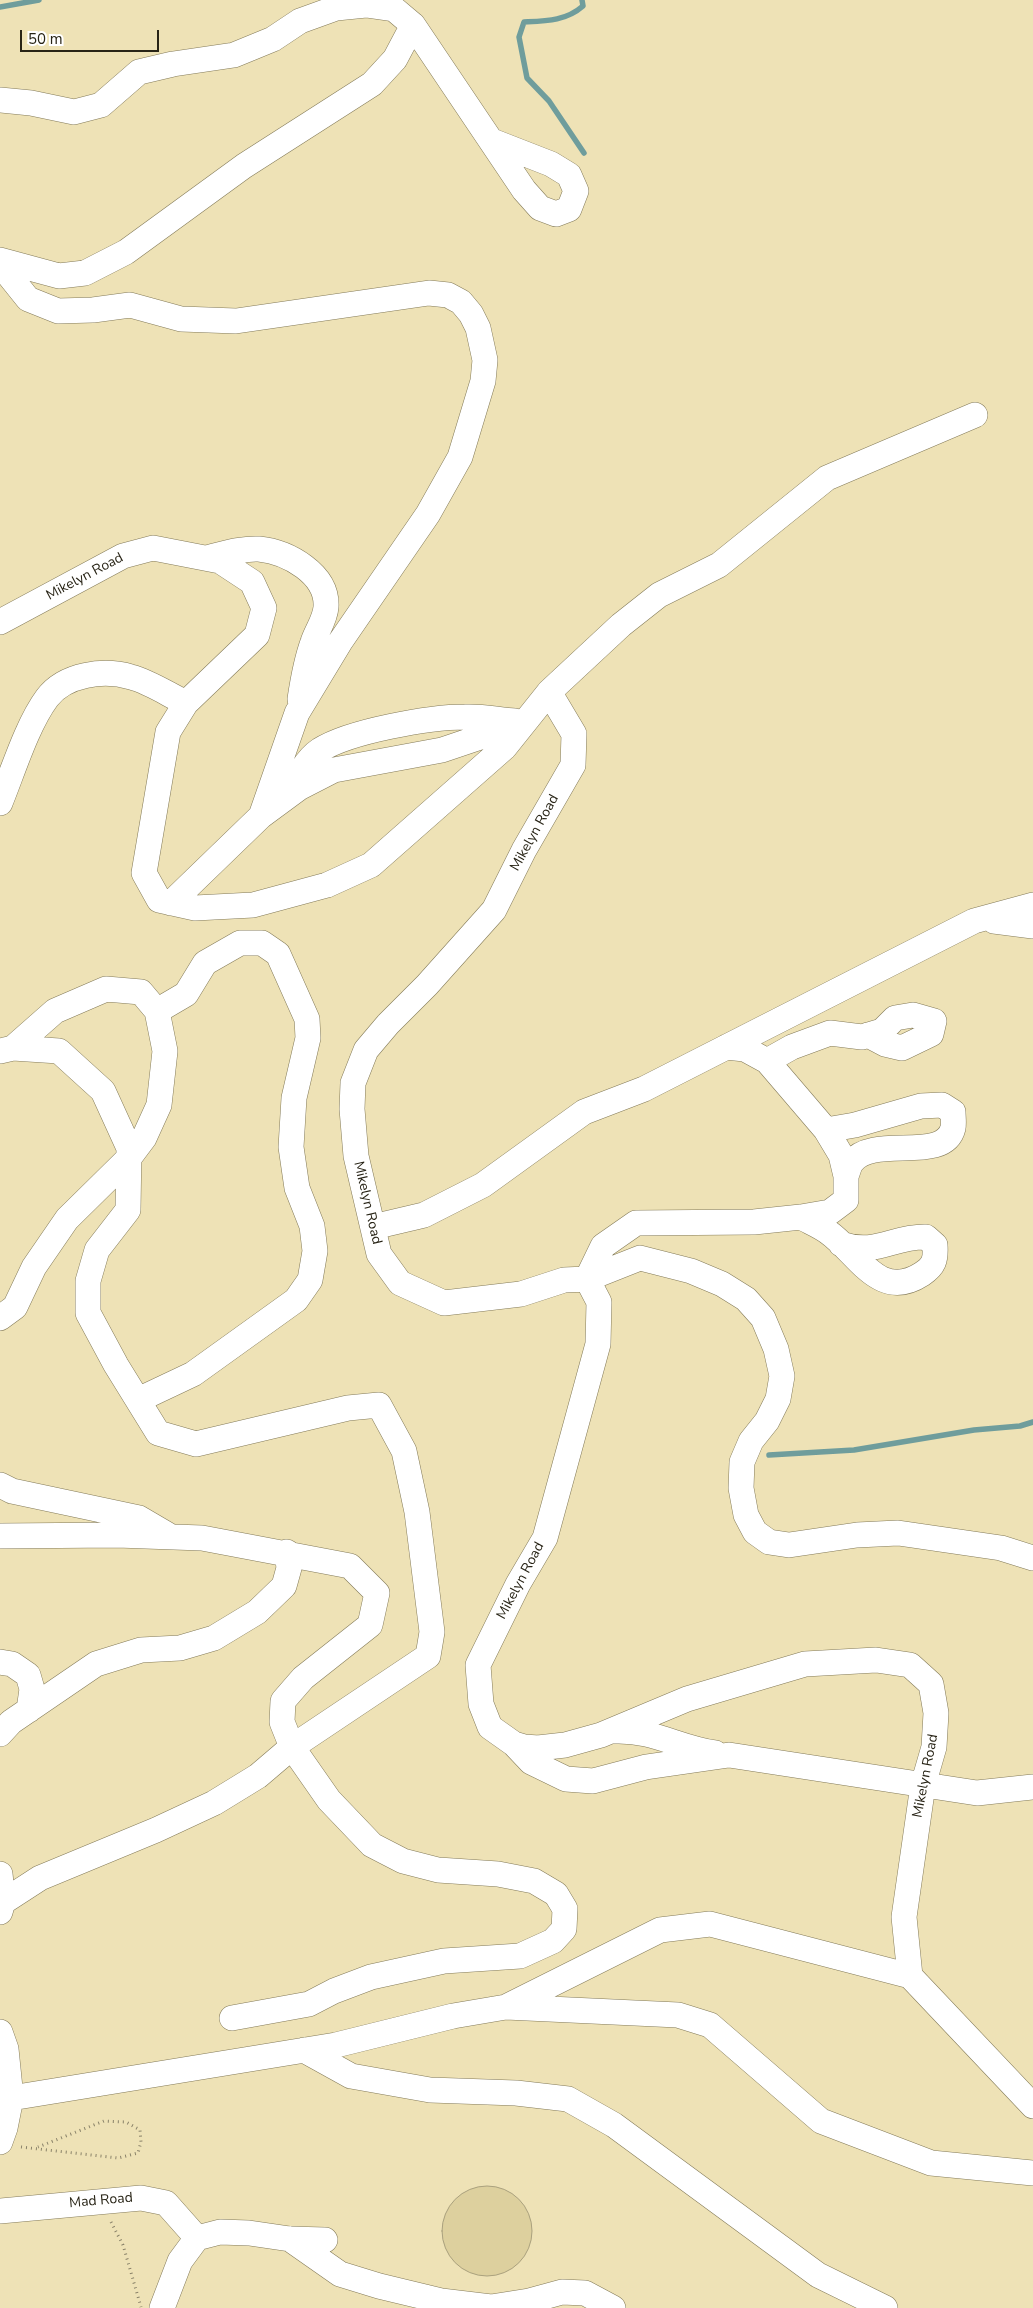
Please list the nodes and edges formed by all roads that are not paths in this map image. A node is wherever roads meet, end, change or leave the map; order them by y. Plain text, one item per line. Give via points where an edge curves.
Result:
1 (413, 25) junction
2 (0, 100) edge
3 (492, 142) dead end
4 (0, 262) edge
5 (975, 415) dead end
6 (206, 558) junction
7 (0, 622) edge
8 (549, 692) junction
9 (186, 703) junction
10 (297, 713) junction
11 (525, 722) junction
12 (290, 794) junction
13 (0, 803) edge
14 (262, 816) junction
15 (171, 902) junction
16 (1033, 905) edge
17 (974, 921) junction
18 (1033, 926) edge
19 (157, 1011) junction
20 (868, 1035) dead end
21 (726, 1048) junction
22 (7, 1050) edge
23 (767, 1061) junction
24 (826, 1130) junction
25 (129, 1158) junction
26 (846, 1176) junction
27 (801, 1217) junction
28 (373, 1227) junction
29 (841, 1244) dead end
30 (587, 1279) junction
31 (8, 1312) edge
32 (0, 1330) edge
33 (138, 1400) junction
34 (0, 1485) edge
35 (0, 1536) edge
36 (171, 1537) junction
37 (287, 1552) junction
38 (1033, 1558) edge
39 (0, 1662) edge
40 (29, 1710) junction
41 (611, 1731) junction
42 (0, 1734) edge
43 (514, 1744) junction
44 (292, 1747) junction
45 (729, 1755) junction
46 (923, 1785) junction
47 (1033, 1787) edge
48 (0, 1874) edge
49 (1, 1907) edge
50 (910, 1976) junction
51 (506, 2007) junction
52 (232, 2018) dead end
53 (0, 2032) edge
54 (304, 2050) junction
55 (6, 2099) edge
56 (1033, 2106) edge
57 (0, 2142) edge
58 (1033, 2173) edge
59 (0, 2211) edge
60 (197, 2238) junction
61 (290, 2239) junction
62 (325, 2240) dead end
63 (162, 2308) edge
64 (614, 2308) edge
65 (886, 2308) edge

1 - 2 street via 394,9 366,5 336,8 300,21 273,39 234,55 139,72 101,106 74,112
1 - 3 street
1 - 4 street via 395,59 372,84 244,166 126,252 85,273 59,276
4 - 10 street via 28,299 58,310 130,305 181,319 236,321 429,293 448,295 461,302 471,314 478,328 485,360 483,381 460,457 428,514 340,642
5 - 8 street via 827,478 719,565 659,595 621,625
6 - 7 street, Mikelyn Road via 153,548 123,556
6 - 9 street, Mikelyn Road via 220,561 252,582 264,608 257,634
6 - 10 street via 260,549 300,564 314,574 324,590 324,618 306,661
8 - 11 street, Mikelyn Road
8 - 28 street, Mikelyn Road via 574,734 573,765 494,910 366,1050 352,1082 356,1156
9 - 13 street via 132,677 108,672 65,682 48,697 36,718
9 - 15 street, Mikelyn Road via 168,732 144,873 159,900
10 - 14 street
11 - 12 street via 442,750 334,770
11 - 12 street via 466,717 420,721 349,737 319,751 299,772
11 - 15 street, Mikelyn Road via 505,747 370,865 327,886 253,905 195,908
12 - 14 street
14 - 15 street
16 - 17 street
17 - 18 street via 1004,921
17 - 21 street
19 - 22 street via 141,992 106,989 55,1012
19 - 25 street via 165,1051 159,1105 144,1138
19 - 33 street via 186,994 205,964 240,944 262,943 278,954 307,1019 308,1038 294,1098 291,1146 297,1188 312,1226 315,1251 310,1280 296,1300 193,1374
20 - 23 street via 830,1033 792,1046
21 - 23 street via 745,1049
21 - 28 street via 644,1090 584,1112 483,1185 424,1215
22 - 25 street via 59,1052 103,1091 129,1148
23 - 24 street
24 - 26 street via 841,1155
24 - 26 street via 921,1106 942,1105 953,1112 953,1129 944,1142 925,1147 870,1150 852,1161
25 - 31 street via 67,1219
25 - 33 street via 128,1210 97,1250 88,1280 88,1312
26 - 27 street via 846,1200 830,1212
27 - 29 street via 828,1232
27 - 30 street via 754,1222 636,1223 603,1246
28 - 30 street, Mikelyn Road via 379,1254 400,1283 444,1303 521,1294 564,1280
30 - 38 street via 640,1258 691,1271 722,1284 746,1299 763,1318 776,1349 782,1376 778,1399 767,1421 751,1441 742,1462 741,1488 746,1515 755,1532 769,1542 789,1545 898,1533 1001,1548
30 - 43 street, Mikelyn Road via 599,1302 598,1344 544,1538 478,1665 481,1704 490,1727
31 - 32 street
33 - 44 street via 158,1433 196,1444 348,1408 379,1406 404,1450 417,1512 432,1632 428,1656
34 - 36 street via 12,1491 139,1518
35 - 36 street
36 - 37 street via 202,1538
37 - 40 street via 289,1568 284,1586 257,1612 214,1638 180,1648 140,1650 96,1664
37 - 44 street via 350,1566 377,1593 370,1625 303,1678 284,1702 282,1722
39 - 40 street via 12,1664 28,1675 32,1689
40 - 42 street
41 - 43 street, Mikelyn Road via 566,1745 538,1748
41 - 45 street via 635,1730 700,1751
41 - 46 street, Mikelyn Road via 687,1699 804,1664 876,1660 910,1665 931,1684 936,1713 934,1747
43 - 45 street via 531,1762 566,1779 593,1782 646,1767
44 - 49 street via 258,1776 214,1803 40,1878
44 - 52 street via 329,1800 372,1845 403,1861 438,1870 498,1874 534,1881 556,1894 565,1909 564,1929 553,1941 520,1956 444,1961 371,1978 309,2004
45 - 46 street
46 - 47 street via 977,1793
46 - 50 street, Mikelyn Road via 904,1917
48 - 49 street
50 - 51 street via 710,1924 660,1930
50 - 56 street
51 - 54 street
51 - 58 street via 678,2015 710,2025 821,2121 931,2163
53 - 55 street via 6,2049
54 - 55 street
54 - 65 street via 351,2076 430,2090 516,2093 568,2099 614,2126 818,2275
55 - 57 street via 5,2128
59 - 60 street, Mad Road via 141,2198 166,2203
60 - 61 street via 220,2232
60 - 63 street via 180,2261
61 - 62 street
61 - 64 street via 340,2274 441,2301 491,2307 562,2292 585,2293

